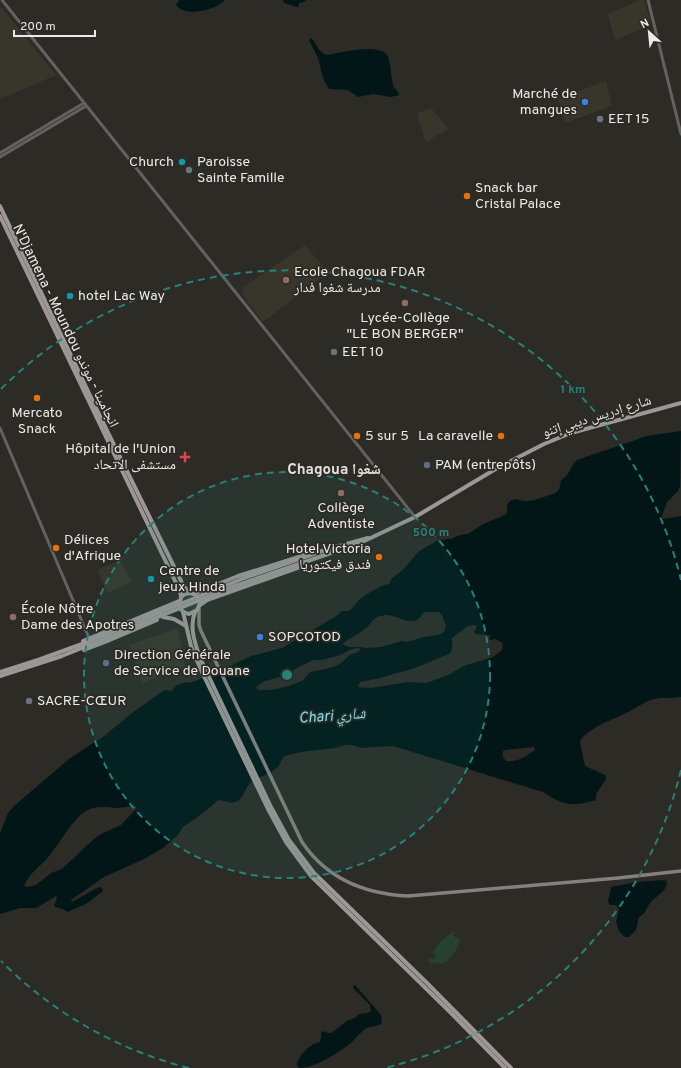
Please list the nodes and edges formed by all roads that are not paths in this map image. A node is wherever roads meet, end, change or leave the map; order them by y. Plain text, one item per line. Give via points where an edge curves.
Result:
1 (2, 0) edge
2 (648, 0) edge
3 (85, 104) junction
4 (681, 134) edge
5 (0, 153) edge
6 (0, 157) edge
7 (0, 206) edge
8 (0, 216) edge
9 (681, 403) edge
10 (0, 428) edge
11 (415, 517) junction
12 (320, 555) junction
13 (189, 593) junction
14 (194, 594) junction
15 (180, 599) junction
16 (199, 606) junction
17 (182, 611) junction
18 (195, 612) junction
19 (163, 617) junction
20 (186, 626) junction
21 (104, 637) junction
22 (89, 638) junction
23 (65, 650) junction
24 (62, 656) junction
25 (203, 669) junction
26 (0, 672) edge
27 (0, 676) edge
28 (260, 787) junction
29 (681, 871) edge
30 (506, 1068) edge
31 (511, 1068) edge

1 - 3 street
2 - 4 street
3 - 5 street
3 - 6 street
3 - 11 street
7 - 13 main road, N'Djamena - Moundou انجامينا - موندو
8 - 15 main road, N'Djamena - Moundou انجامينا - موندو via 178,587
9 - 11 main road, شارع إدريس ديبي إتنو via 571,433 544,444 499,467
10 - 22 street
11 - 12 main road, شارع إدريس ديبي إتنو via 360,543
12 - 14 main road via 298,557
12 - 16 main road via 303,566 207,600
12 - 21 main road, شارع إدريس ديبي إتنو
13 - 14 main road
13 - 15 main road
14 - 16 main road via 199,599
15 - 17 main road via 179,606
15 - 22 main road
16 - 18 main road
16 - 29 main road via 200,628 302,842 312,855 336,876 352,885 375,893 408,896
17 - 18 main road via 189,614
17 - 19 main road
17 - 20 main road
18 - 25 main road via 193,636
19 - 20 main road via 174,619
19 - 24 main road via 105,642
20 - 25 main road
21 - 23 main road
21 - 24 main road
22 - 23 main road
23 - 26 main road
24 - 27 main road
25 - 28 main road
28 - 30 main road via 283,836 311,876
28 - 31 main road via 282,829 314,873

